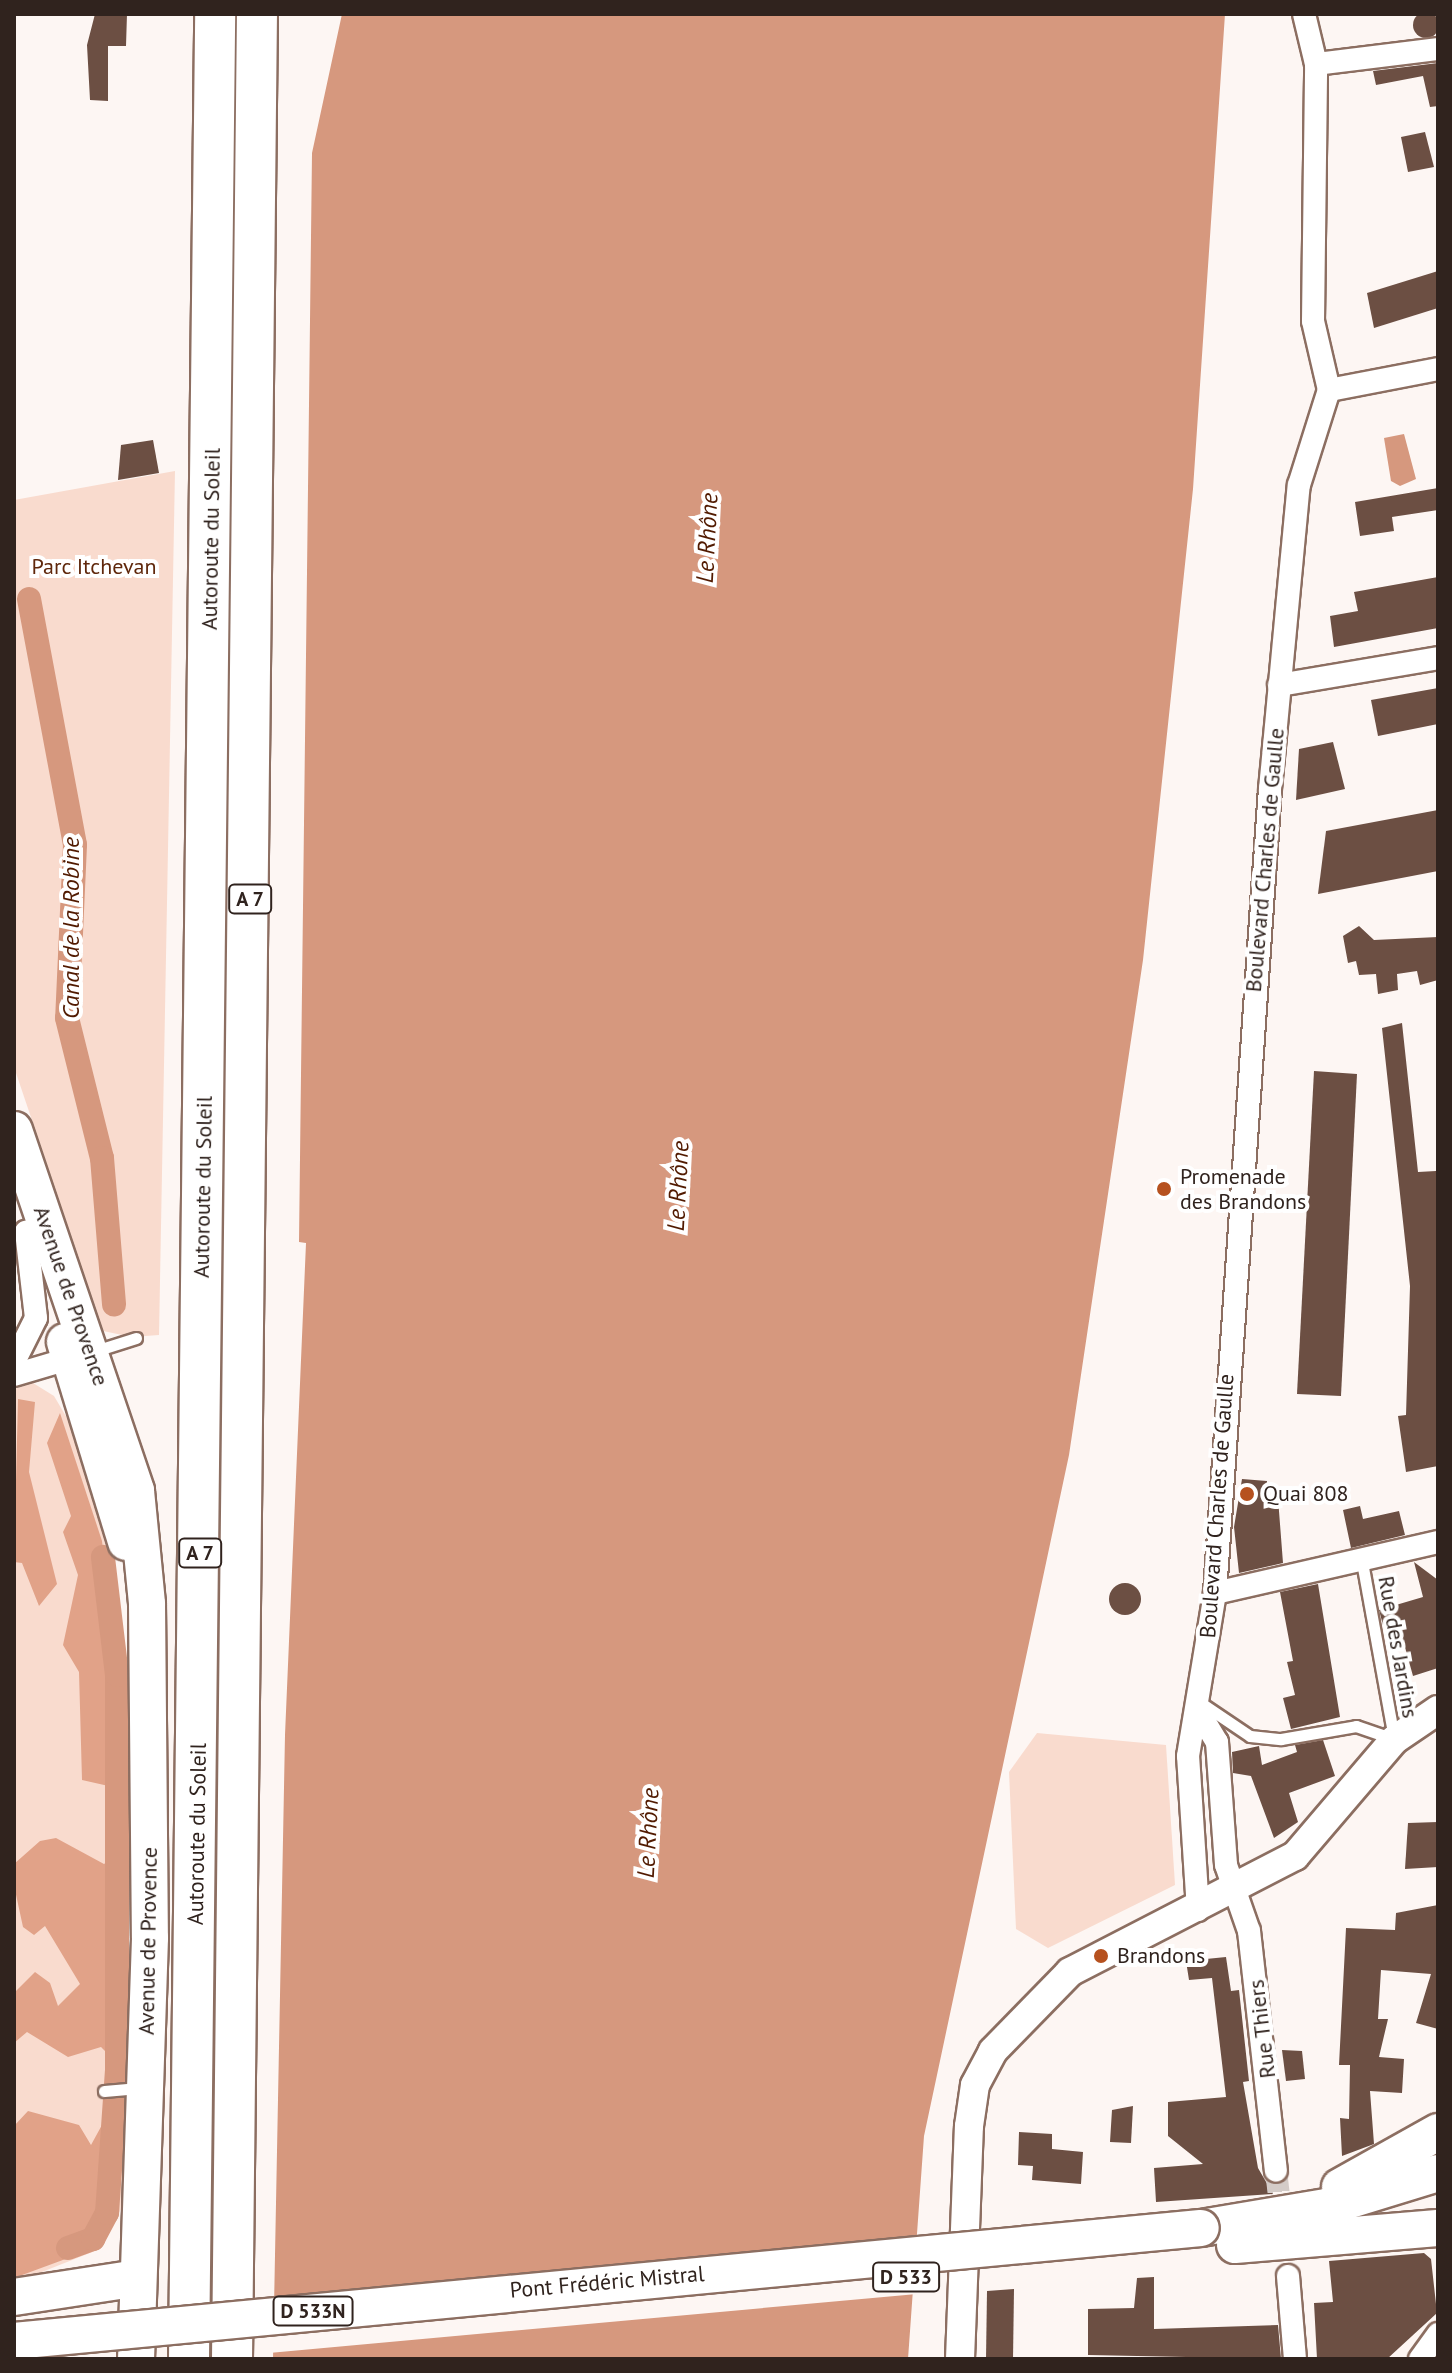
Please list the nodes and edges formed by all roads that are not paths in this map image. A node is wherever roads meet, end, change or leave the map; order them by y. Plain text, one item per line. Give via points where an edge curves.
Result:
1 (215, 14) edge
2 (257, 14) edge
3 (1304, 14) edge
4 (1438, 49) edge
5 (1316, 64) junction
6 (1438, 369) edge
7 (1329, 390) junction
8 (1438, 658) edge
9 (1279, 685) junction
10 (14, 1130) edge
11 (14, 1197) edge
12 (26, 1232) junction
13 (136, 1338) dead end
14 (81, 1355) junction
15 (14, 1362) edge
16 (14, 1375) edge
17 (1438, 1542) edge
18 (1362, 1562) junction
19 (1215, 1593) junction
20 (1200, 1708) junction
21 (1438, 1710) edge
22 (1394, 1740) junction
23 (1236, 1891) junction
24 (1198, 1910) junction
25 (145, 2088) junction
26 (104, 2091) dead end
27 (1438, 2132) edge
28 (1276, 2170) tunnel mouth
29 (1438, 2173) edge
30 (1438, 2221) edge
31 (140, 2230) junction
32 (1219, 2236) junction
33 (1288, 2276) tunnel mouth
34 (138, 2278) junction
35 (68, 2289) junction
36 (610, 2293) junction
37 (14, 2297) edge
38 (1438, 2334) edge
39 (14, 2341) edge
40 (24, 2359) edge
41 (136, 2359) edge
42 (189, 2359) edge
43 (232, 2359) edge
44 (960, 2359) edge
45 (1295, 2359) edge
46 (1420, 2359) edge

1 - 42 highway, Autoroute du Soleil / A 7
2 - 43 highway, Autoroute du Soleil / A 7
3 - 5 street
4 - 5 street
5 - 7 street via 1313,321
6 - 7 street
7 - 9 street, Boulevard Charles de Gaulle via 1299,485
8 - 9 street
9 - 19 street, Boulevard Charles de Gaulle via 1237,1197
10 - 14 main road, Avenue de Provence
11 - 12 main road, Avenue de Provence
12 - 14 main road, Avenue de Provence
12 - 15 street, Avenue de Provence via 36,1318
13 - 14 lane
14 - 16 street
14 - 25 main road, Avenue de Provence via 136,1491 147,1604
17 - 18 street
18 - 19 street
18 - 22 lane, Rue des Jardins
19 - 20 street, Boulevard Charles de Gaulle
20 - 22 lane via 1250,1736 1356,1726
20 - 23 street via 1217,1742 1226,1865
20 - 24 street, Boulevard Charles de Gaulle via 1187,1776
21 - 22 street
22 - 23 street via 1315,1838
23 - 24 street
23 - 28 street, Rue Thiers via 1253,1956
24 - 44 street via 1070,1972 993,2051 975,2085 969,2126
25 - 26 lane
25 - 31 main road, Avenue de Provence
27 - 32 main road via 1330,2192
29 - 32 main road, D 533
30 - 32 main road, D 533
31 - 34 main road, Avenue de Provence
31 - 35 main road
32 - 36 main road, Pont Frédéric Mistral / D 533, bridge
33 - 45 street
34 - 35 main road
34 - 41 main road, Avenue de Provence
35 - 37 main road
36 - 39 main road, Pont Frédéric Mistral / D 533N, bridge
36 - 40 main road, Pont Frédéric Mistral / D 533N
38 - 46 street

